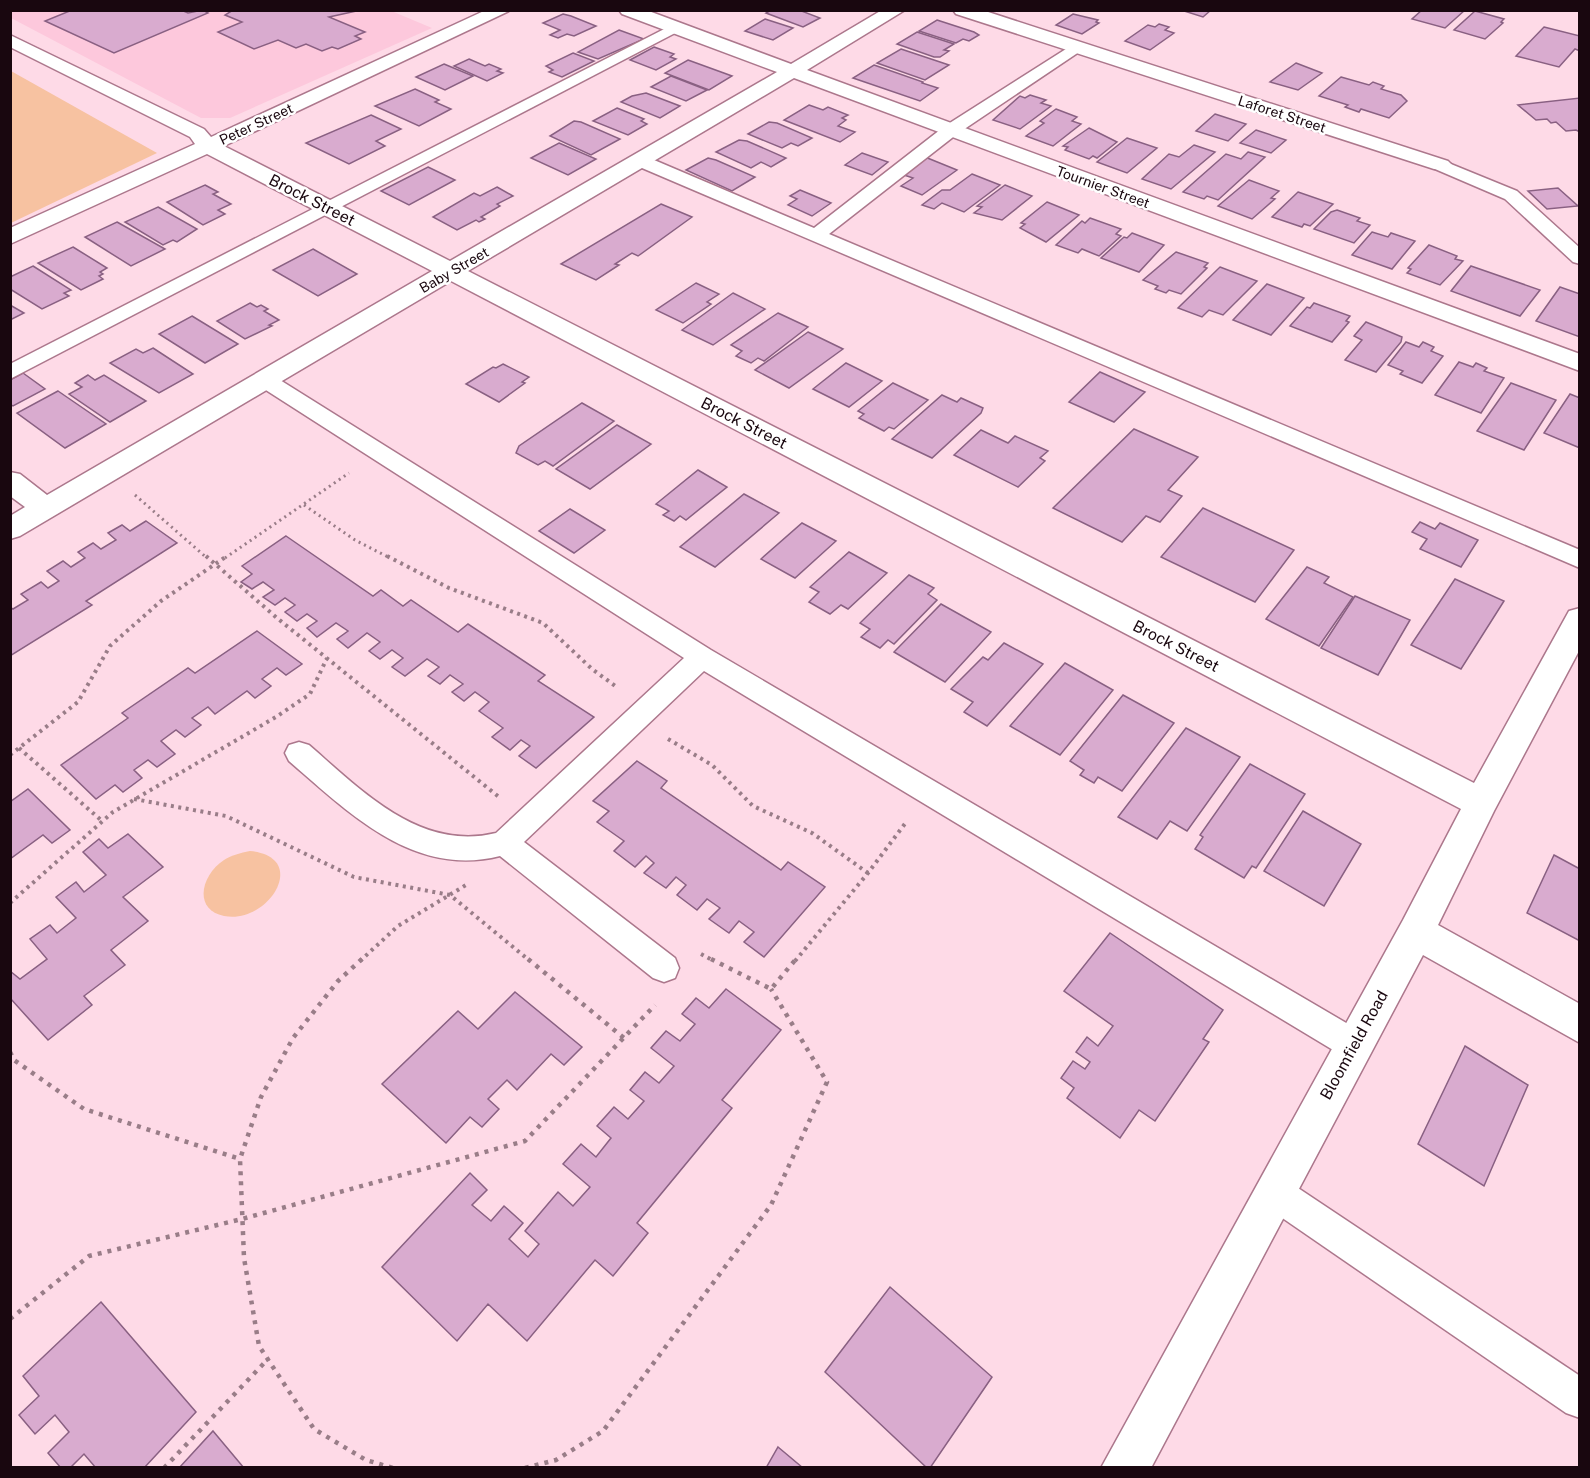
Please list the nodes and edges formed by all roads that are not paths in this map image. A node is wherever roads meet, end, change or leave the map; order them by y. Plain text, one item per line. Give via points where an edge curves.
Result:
1 (502, 10) edge
2 (628, 10) edge
3 (896, 10) edge
4 (962, 10) edge
5 (674, 28) junction
6 (10, 40) edge
7 (1077, 47) junction
8 (793, 72) junction
9 (951, 130) junction
10 (208, 146) junction
11 (641, 161) junction
12 (1441, 165) joint
13 (328, 208) junction
14 (816, 235) junction
15 (10, 237) edge
16 (1580, 258) edge
17 (451, 271) junction
18 (1580, 363) edge
19 (10, 374) edge
20 (265, 380) junction
21 (10, 481) edge
22 (45, 508) junction
23 (10, 529) edge
24 (1580, 560) edge
25 (1580, 619) edge
26 (702, 657) junction
27 (299, 753) dead end
28 (1480, 803) junction
29 (504, 843) junction
30 (1416, 932) junction
31 (663, 982) road end
32 (1580, 1025) edge
33 (1354, 1045) junction
34 (1274, 1192) junction
35 (1580, 1399) edge
36 (1125, 1467) edge

1 - 10 street, Peter Street
2 - 5 street, Tournier Street
3 - 8 street, Baby Street
4 - 7 street, Laforet Street
5 - 8 street, Tournier Street
5 - 13 lane
6 - 10 street, Brock Street via 197,133
7 - 9 lane
7 - 12 street, Laforet Street
8 - 9 street, Tournier Street
8 - 11 street, Baby Street
9 - 14 lane
9 - 18 street, Tournier Street
10 - 13 street, Brock Street
10 - 15 street, Peter Street
11 - 14 lane
11 - 17 street, Baby Street
12 - 16 lane, Laforet Street via 1511,195
13 - 17 street, Brock Street
13 - 19 lane
14 - 24 lane
17 - 20 street, Baby Street
17 - 28 street, Brock Street
20 - 22 street, Baby Street
20 - 26 lane
21 - 22 street
22 - 23 street, Baby Street
25 - 28 street, Bloomfield Road
26 - 29 lane
26 - 33 lane
27 - 29 lane via 378,818 406,835 472,850
28 - 30 street, Bloomfield Road
29 - 31 lane
30 - 32 street
30 - 33 street, Bloomfield Road
33 - 34 street, Bloomfield Road
34 - 35 lane
34 - 36 street, Bloomfield Road

